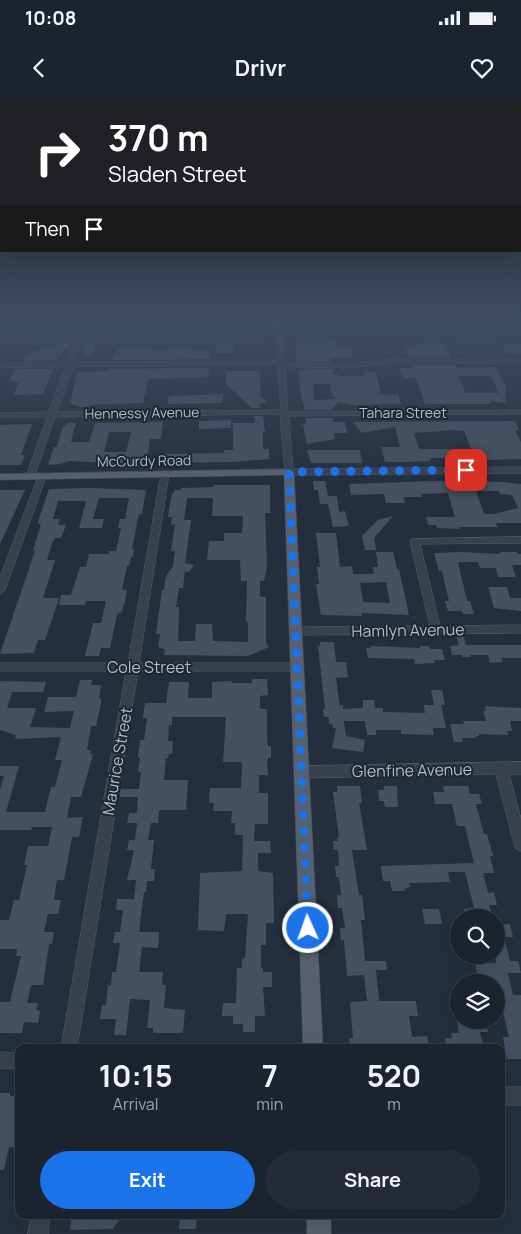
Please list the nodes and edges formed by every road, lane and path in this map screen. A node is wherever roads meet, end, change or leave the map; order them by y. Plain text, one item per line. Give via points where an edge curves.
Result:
1 (66, 376) edge
2 (282, 376) edge
3 (521, 412) edge
4 (284, 413) junction
5 (53, 414) junction
6 (0, 415) edge
7 (521, 470) edge
8 (289, 472) junction
9 (165, 474) junction
10 (42, 476) junction
11 (0, 477) edge
12 (30, 477) junction
13 (521, 540) edge
14 (0, 590) edge
15 (521, 629) edge
16 (436, 630) junction
17 (296, 631) junction
18 (0, 667) edge
19 (133, 667) junction
20 (298, 667) junction
21 (521, 768) edge
22 (501, 769) junction
23 (302, 772) junction
24 (521, 844) edge
25 (70, 1044) edge
26 (313, 1044) edge
27 (0, 1060) edge
28 (15, 1061) edge
29 (505, 1096) edge
30 (521, 1096) edge
31 (40, 1219) edge
32 (319, 1219) edge
33 (38, 1234) edge
34 (319, 1234) edge

1 - 5 street
2 - 4 street
3 - 4 street, Tahara Street
4 - 5 street, Hennessy Avenue
4 - 8 street
5 - 6 street, Hennessy Avenue
5 - 12 street
7 - 8 street
8 - 9 main road, McCurdy Road
8 - 17 main road
9 - 10 main road, McCurdy Road
9 - 19 street, Maurice Street
10 - 12 main road, McCurdy Road
10 - 14 street
11 - 12 main road, McCurdy Road
13 - 16 street via 415,542
15 - 16 street, Hamlyn Avenue
16 - 17 street, Hamlyn Avenue
17 - 20 main road
18 - 19 street, Cole Street
19 - 20 street, Cole Street
19 - 25 street, Maurice Street
20 - 23 main road
21 - 22 street, Glenfine Avenue
22 - 23 street, Glenfine Avenue
22 - 24 street
23 - 26 main road
27 - 28 street
29 - 30 street
31 - 33 street
32 - 34 main road

